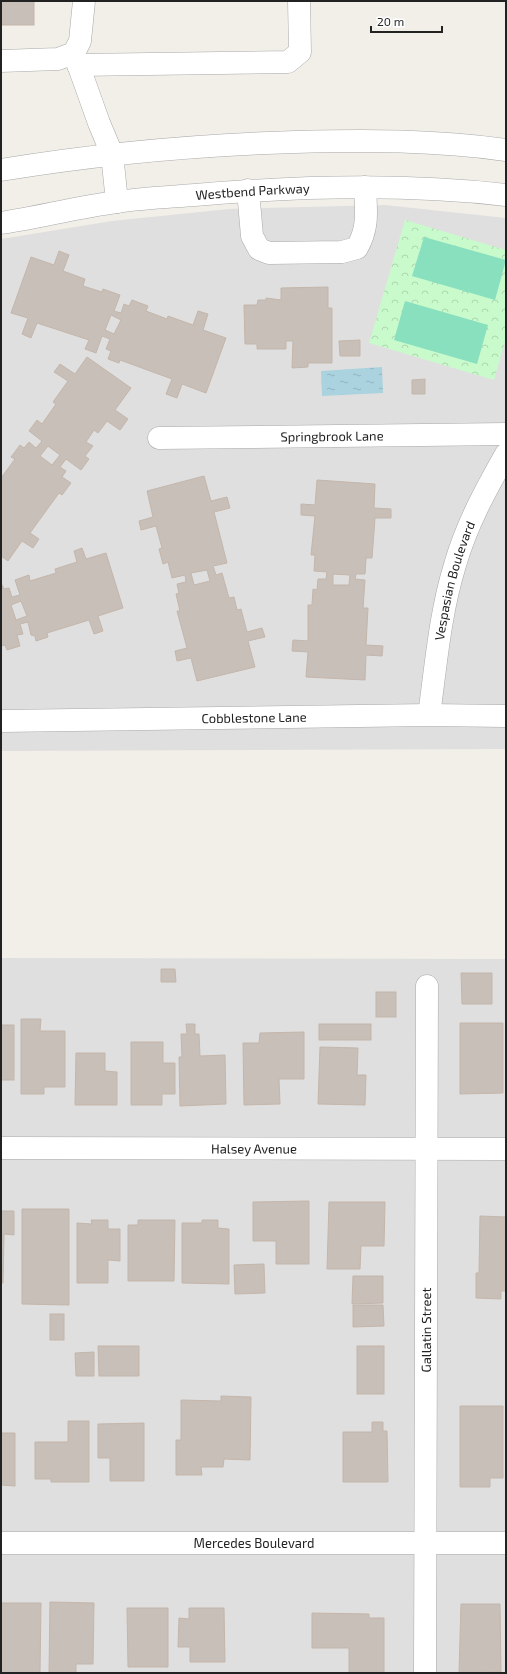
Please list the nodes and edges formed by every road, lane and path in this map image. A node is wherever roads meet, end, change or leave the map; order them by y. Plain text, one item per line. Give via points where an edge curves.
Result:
1 (84, 1) edge
2 (299, 1) edge
3 (76, 59) junction
4 (1, 61) edge
5 (506, 150) edge
6 (112, 154) junction
7 (1, 170) edge
8 (365, 187) junction
9 (248, 190) junction
10 (506, 195) edge
11 (117, 202) junction
12 (1, 223) edge
13 (506, 434) edge
14 (159, 438) dead end
15 (506, 454) edge
16 (429, 715) junction
17 (506, 716) edge
18 (1, 721) edge
19 (427, 986) dead end
20 (1, 1148) edge
21 (426, 1148) junction
22 (506, 1149) edge
23 (425, 1542) junction
24 (1, 1543) edge
25 (506, 1543) edge
26 (425, 1673) edge

1 - 3 street
2 - 3 street via 300,52 288,62
3 - 4 street
3 - 6 street
5 - 6 street via 469,145 356,140 250,143
6 - 7 street
6 - 11 street
8 - 9 street, Westbend Parkway
8 - 9 street via 364,235 357,248 342,252 269,252 259,249 252,236
8 - 10 street, Westbend Parkway via 460,190
9 - 11 street, Westbend Parkway
11 - 12 street, Westbend Parkway
13 - 14 street, Springbrook Lane
15 - 16 street, Vespasian Boulevard via 482,497 455,564 439,636
16 - 17 street, Cobblestone Lane
16 - 18 street, Cobblestone Lane
19 - 21 street, Gallatin Street
20 - 21 street, Halsey Avenue
21 - 22 street, Halsey Avenue
21 - 23 street, Gallatin Street
23 - 24 street, Mercedes Boulevard
23 - 25 street, Mercedes Boulevard
23 - 26 street, Gallatin Street

